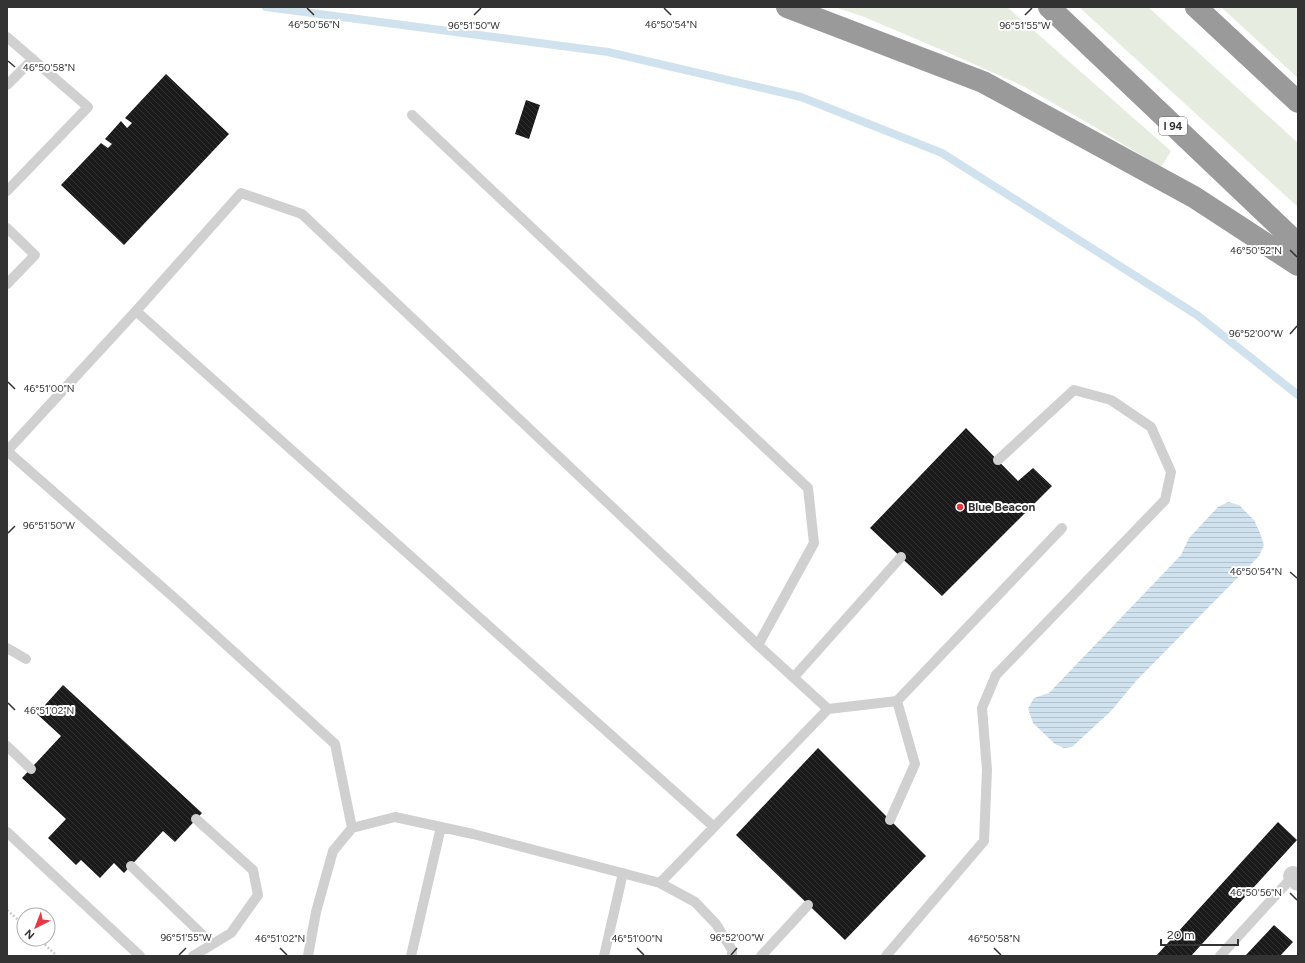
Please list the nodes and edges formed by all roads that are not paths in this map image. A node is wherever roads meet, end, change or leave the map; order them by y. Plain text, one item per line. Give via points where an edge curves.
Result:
1 (787, 7) edge
2 (1049, 7) edge
3 (1196, 7) edge
4 (7, 37) edge
5 (33, 59) junction
6 (7, 85) edge
7 (1298, 102) edge
8 (412, 115) dead end
9 (7, 191) edge
10 (7, 228) edge
11 (1298, 244) edge
12 (1298, 265) edge
13 (7, 284) edge
14 (136, 311) junction
15 (7, 451) edge
16 (998, 460) dead end
17 (1062, 528) dead end
18 (901, 557) dead end
19 (758, 645) junction
20 (7, 648) edge
21 (26, 659) dead end
22 (794, 677) junction
23 (897, 701) junction
24 (828, 709) junction
25 (7, 746) edge
26 (31, 769) dead end
27 (196, 819) dead end
28 (890, 820) dead end
29 (442, 827) junction
30 (714, 827) junction
31 (352, 828) junction
32 (7, 832) edge
33 (131, 866) dead end
34 (623, 873) junction
35 (1296, 876) edge
36 (660, 883) junction
37 (808, 905) dead end
38 (212, 944) junction
39 (140, 956) edge
40 (193, 956) edge
41 (308, 956) edge
42 (411, 956) edge
43 (604, 956) edge
44 (732, 956) edge
45 (761, 956) edge
46 (886, 956) edge
47 (1220, 956) edge

1 - 12 highway via 983,82 1194,197
2 - 11 highway, I 94
3 - 7 highway
4 - 5 lane
5 - 6 lane
5 - 9 lane via 88,107
8 - 19 lane via 808,488 814,543
10 - 13 lane via 35,256
14 - 15 lane
14 - 19 lane via 241,193 302,214
14 - 30 lane
15 - 31 lane via 180,602 334,744
16 - 46 lane via 1074,390 1110,400 1151,427 1171,472 1165,500 996,675 982,708 988,770 984,841
17 - 23 lane
18 - 22 lane
19 - 22 lane
20 - 21 lane
22 - 24 lane
23 - 24 lane
23 - 28 lane via 915,764
24 - 30 lane
25 - 26 lane
27 - 38 lane via 253,870 258,895 231,933
29 - 31 lane via 394,817
29 - 34 lane
29 - 42 lane
30 - 36 lane
31 - 41 lane via 333,851 316,912
32 - 39 lane
33 - 38 lane
34 - 36 lane
34 - 43 lane
35 - 47 lane
36 - 44 lane via 695,902 716,924 732,950
37 - 45 lane
38 - 40 lane

